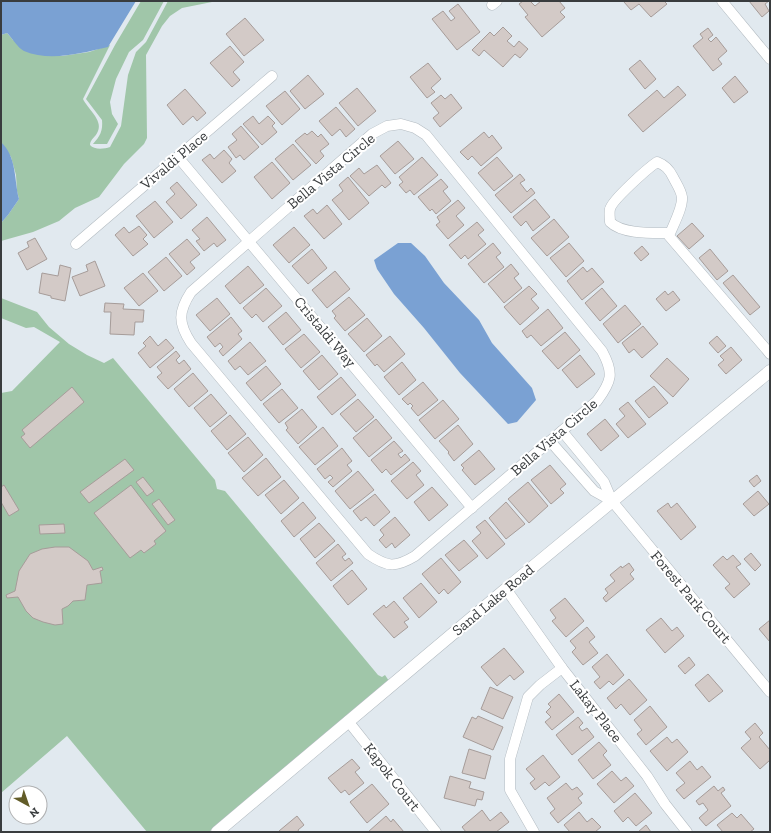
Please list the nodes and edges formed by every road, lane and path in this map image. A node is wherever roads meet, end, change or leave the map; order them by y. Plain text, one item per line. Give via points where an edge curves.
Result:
1 (722, 1) edge
2 (770, 59) edge
3 (272, 76) dead end
4 (178, 157) junction
5 (669, 236) junction
6 (249, 242) junction
7 (76, 244) dead end
8 (770, 354) edge
9 (770, 371) edge
10 (562, 431) junction
11 (550, 441) junction
12 (584, 459) junction
13 (574, 468) junction
14 (612, 501) junction
15 (472, 508) junction
16 (506, 589) junction
17 (562, 668) junction
18 (770, 692) edge
19 (348, 721) junction
20 (217, 832) edge
21 (436, 832) edge
22 (534, 832) edge
23 (687, 832) edge

1 - 2 street
3 - 4 street, Vivaldi Place
4 - 6 street, Cristaldi Way
4 - 7 street, Vivaldi Place
5 - 5 street via 667,233 638,233 613,226 610,222 610,209 614,202 657,162 664,164 682,197
5 - 8 street
6 - 10 street, Bella Vista Circle via 372,134 387,126 401,124 415,128 426,135 602,351 608,362 610,374 607,388 597,401
6 - 15 street, Cristaldi Way
6 - 15 street, Bella Vista Circle via 192,292 183,304 183,332 191,343 368,554 378,561 390,565 415,556
9 - 14 street, Sand Lake Road
10 - 11 street, Bella Vista Circle
10 - 12 street
11 - 13 street
11 - 15 street, Bella Vista Circle
12 - 13 street
12 - 14 street via 604,482
13 - 14 street via 594,491
14 - 16 street, Sand Lake Road
14 - 18 street, Forest Park Court
16 - 17 street, Lakay Place
16 - 19 street, Sand Lake Road
17 - 22 street via 528,696 510,759 510,790
17 - 23 street, Lakay Place via 647,776
19 - 20 street, Sand Lake Road
19 - 21 street, Kapok Court

